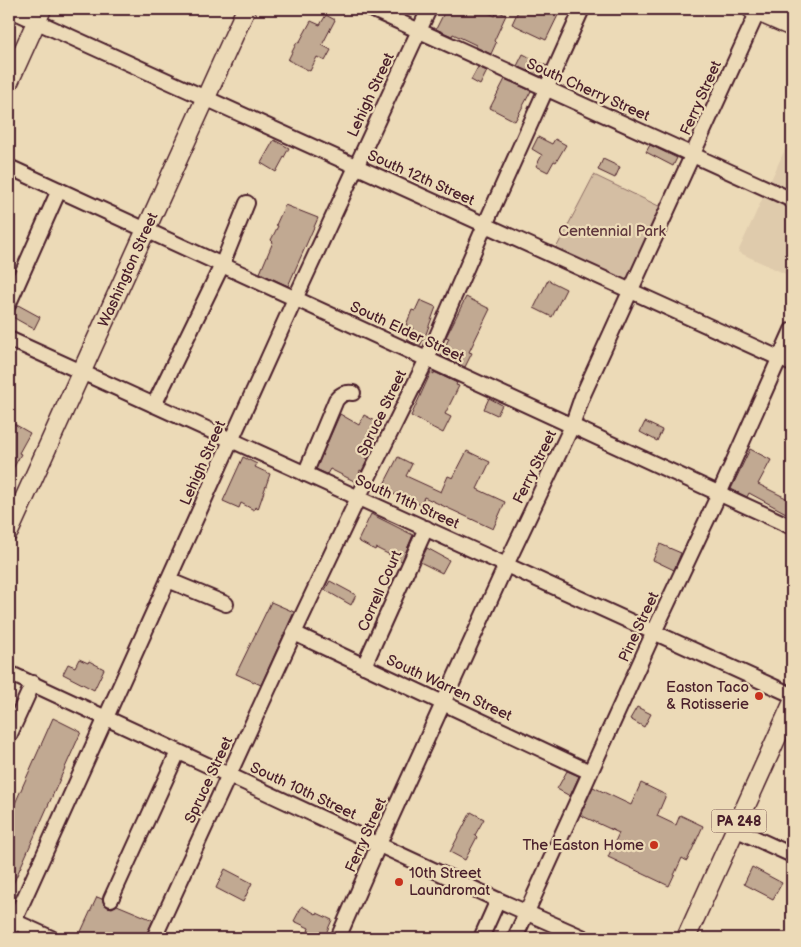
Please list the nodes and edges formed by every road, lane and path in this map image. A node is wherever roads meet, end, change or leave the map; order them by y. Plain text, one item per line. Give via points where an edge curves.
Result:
1 (9, 9) edge
2 (246, 9) edge
3 (371, 9) edge
4 (429, 9) edge
5 (582, 9) edge
6 (756, 10) edge
7 (39, 15) edge
8 (792, 27) edge
9 (419, 31) junction
10 (9, 82) edge
11 (546, 88) junction
12 (206, 98) junction
13 (693, 155) junction
14 (356, 166) junction
15 (9, 167) edge
16 (59, 190) junction
17 (792, 200) edge
18 (247, 203) dead end
19 (484, 225) junction
20 (146, 230) junction
21 (222, 265) junction
22 (630, 291) junction
23 (295, 299) junction
24 (9, 303) edge
25 (792, 330) edge
26 (9, 339) edge
27 (779, 358) junction
28 (426, 359) junction
29 (792, 364) edge
30 (82, 372) junction
31 (353, 393) dead end
32 (154, 405) junction
33 (572, 426) junction
34 (231, 440) junction
35 (305, 474) junction
36 (719, 494) junction
37 (358, 498) junction
38 (14, 504) edge
39 (792, 527) edge
40 (426, 528) junction
41 (9, 532) edge
42 (506, 565) junction
43 (168, 580) junction
44 (226, 604) dead end
45 (654, 632) junction
46 (294, 633) junction
47 (364, 666) junction
48 (9, 673) edge
49 (33, 683) junction
50 (792, 695) edge
51 (443, 703) junction
52 (792, 704) edge
53 (106, 718) junction
54 (9, 736) edge
55 (178, 752) junction
56 (590, 772) junction
57 (230, 776) junction
58 (735, 829) junction
59 (379, 844) junction
60 (792, 855) edge
61 (111, 899) dead end
62 (498, 900) junction
63 (526, 913) junction
64 (10, 924) edge
65 (51, 938) edge
66 (154, 938) edge
67 (338, 938) edge
68 (481, 938) edge
69 (515, 938) edge
70 (584, 938) edge
71 (686, 938) edge

1 - 7 street, South 12th Street
2 - 12 main road, Washington Street
3 - 9 street, South Cherry Street
4 - 9 street, Lehigh Street
5 - 11 street, Spruce Street
6 - 8 main road
6 - 13 street, Ferry Street
7 - 10 main road
7 - 12 street, South 12th Street
9 - 11 street, South Cherry Street
9 - 14 street, Lehigh Street
11 - 13 street, South Cherry Street
11 - 19 street, Spruce Street
12 - 14 street, South 12th Street
12 - 20 main road, Washington Street
13 - 17 street, South Cherry Street
13 - 22 street, Ferry Street
14 - 19 street, South 12th Street
14 - 23 street, Lehigh Street
15 - 16 street, South Elder Street
16 - 20 street, South Elder Street
16 - 24 street
18 - 21 street
19 - 22 street, South 12th Street
19 - 28 street, Spruce Street
20 - 21 street, South Elder Street
20 - 30 main road, Washington Street
21 - 23 street, South Elder Street
21 - 32 street
22 - 27 street, South 12th Street
22 - 33 street, Ferry Street
23 - 28 street, South Elder Street
23 - 34 street, Lehigh Street
25 - 27 street, Pine Street
26 - 30 street, South 11th Street
27 - 29 street, South 12th Street
27 - 36 street, Pine Street
28 - 33 street, South Elder Street
28 - 37 street, Spruce Street
30 - 32 street, South 11th Street
30 - 38 main road, Washington Street
31 - 35 street via 341,394 336,400
32 - 34 street, South 11th Street
33 - 36 street, South Elder Street
33 - 42 street, Ferry Street
34 - 35 street, South 11th Street
34 - 43 street, Lehigh Street
35 - 37 street, South 11th Street
36 - 39 street, South Elder Street
36 - 45 street, Pine Street
37 - 40 street, South 11th Street
37 - 46 street, Spruce Street
38 - 41 main road, Washington Street
40 - 42 street, South 11th Street
40 - 47 street, Correll Court
42 - 45 street, South 11th Street
42 - 51 street, Ferry Street
43 - 44 street
43 - 53 street, Lehigh Street
45 - 50 street, South 11th Street
45 - 56 street, Pine Street
46 - 47 street, South Warren Street
46 - 57 street, Spruce Street
47 - 51 street, South Warren Street
48 - 49 street, South 10th Street
49 - 53 street, South 10th Street
49 - 54 street
51 - 56 street, South Warren Street
51 - 59 street, Ferry Street
52 - 58 main road, PA 248
53 - 55 street, South 10th Street
53 - 64 street, Lehigh Street
55 - 57 street, South 10th Street
55 - 61 street
56 - 63 street, Pine Street
57 - 59 street, South 10th Street
57 - 66 street, Spruce Street
58 - 60 street
58 - 71 main road, PA 248
59 - 62 street, South 10th Street
59 - 67 street, Ferry Street
62 - 63 street, South 10th Street
62 - 68 street
63 - 69 street, Pine Street
63 - 70 street, South 10th Street
64 - 65 street

